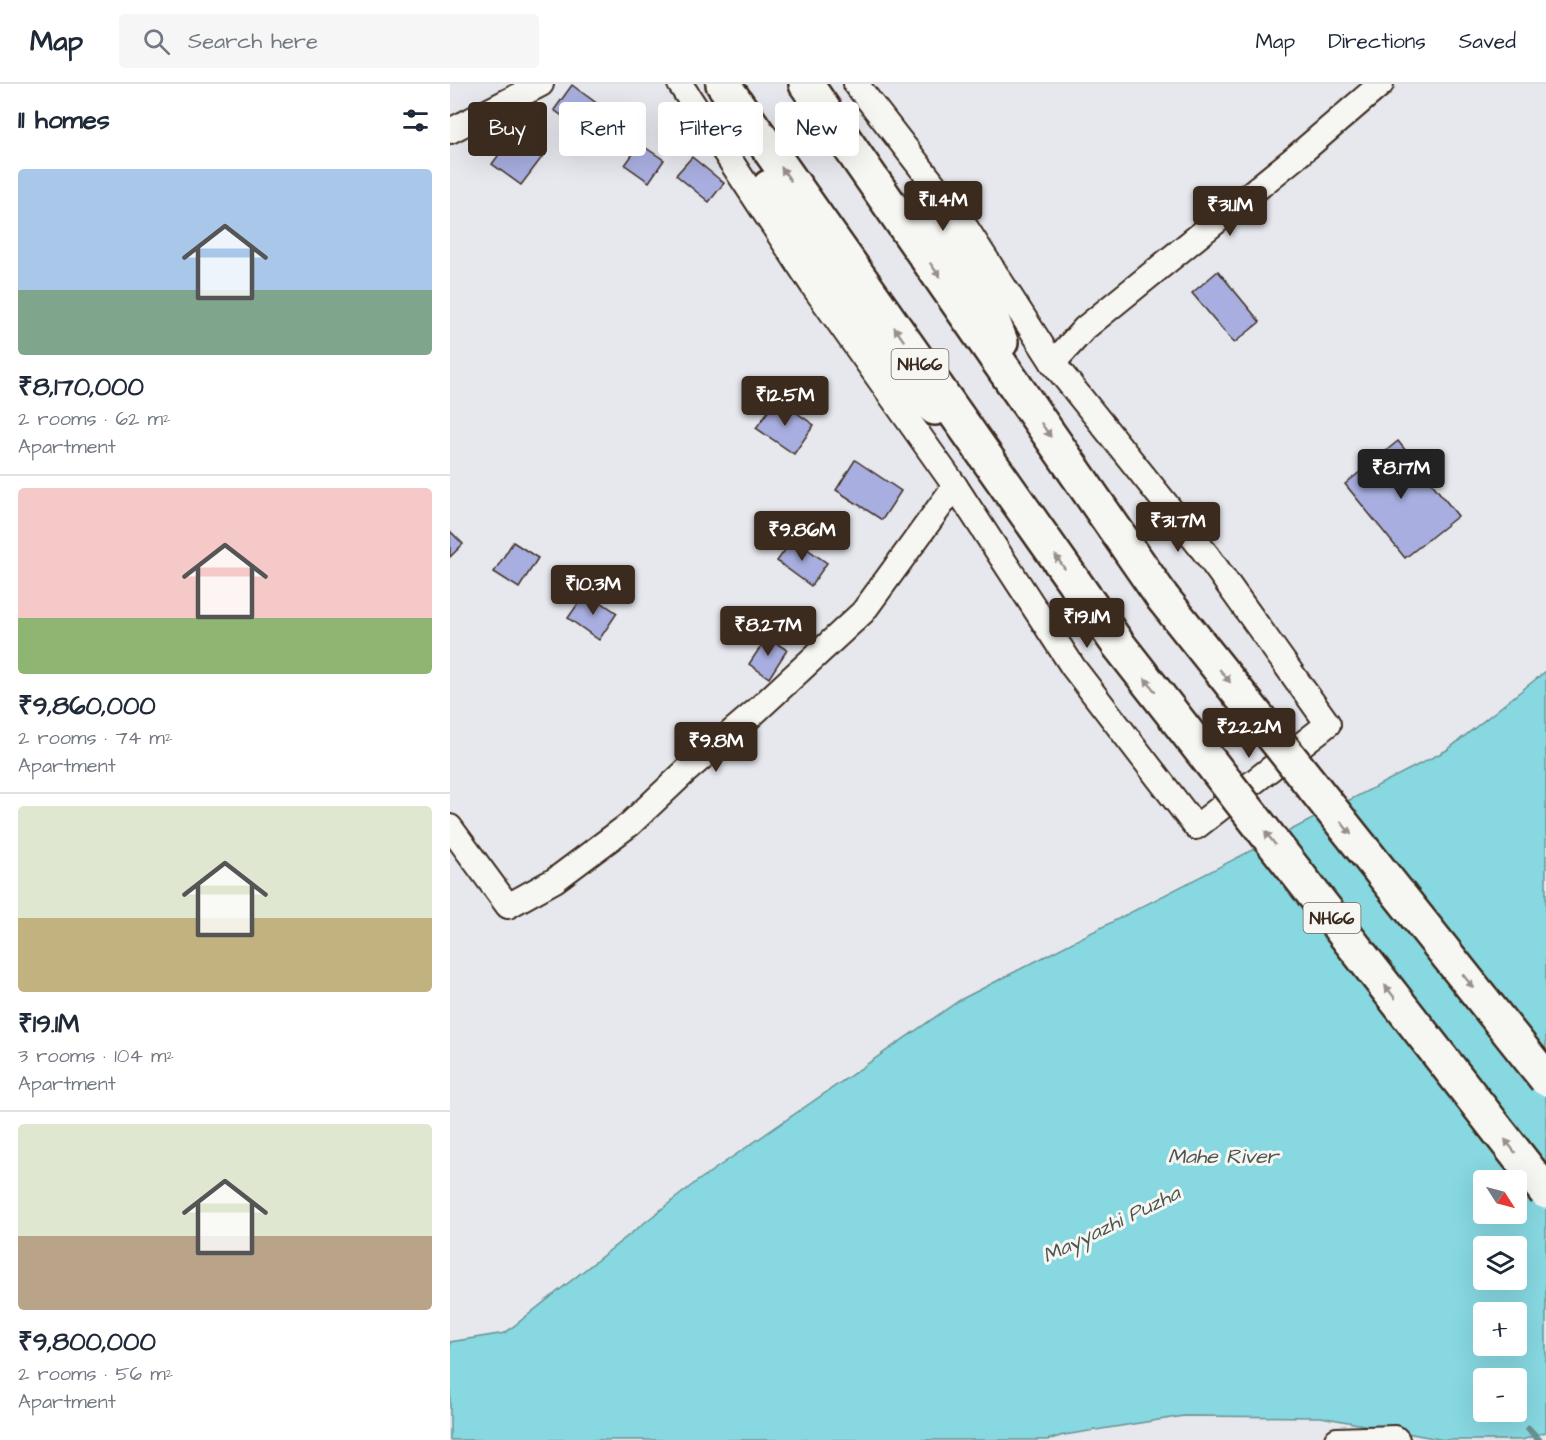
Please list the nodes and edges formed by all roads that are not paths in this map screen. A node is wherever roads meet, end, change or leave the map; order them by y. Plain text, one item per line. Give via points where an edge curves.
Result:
1 (541, 84) edge
2 (681, 84) edge
3 (702, 84) edge
4 (723, 84) edge
5 (806, 84) edge
6 (826, 84) edge
7 (856, 84) edge
8 (1381, 84) edge
9 (450, 131) edge
10 (1053, 363) junction
11 (1023, 396) junction
12 (981, 450) junction
13 (955, 486) junction
14 (450, 827) edge
15 (1546, 1078) edge
16 (1546, 1192) edge
17 (1337, 1440) edge
18 (1397, 1440) edge

1 - 9 street
2 - 13 street via 813,286
3 - 12 highway via 883,361
12 -> 4 highway, NH66
5 -> 11 highway
6 - 11 highway via 982,293
7 - 10 street via 959,217
8 - 10 street via 1085,328
10 - 13 street via 1207,555 1328,724 1196,827 1073,667
11 -> 15 highway, bridge via 1162,597
16 -> 12 highway, NH66, bridge via 1118,644
13 - 14 street via 863,612 630,824 555,880 508,906
17 - 18 street

